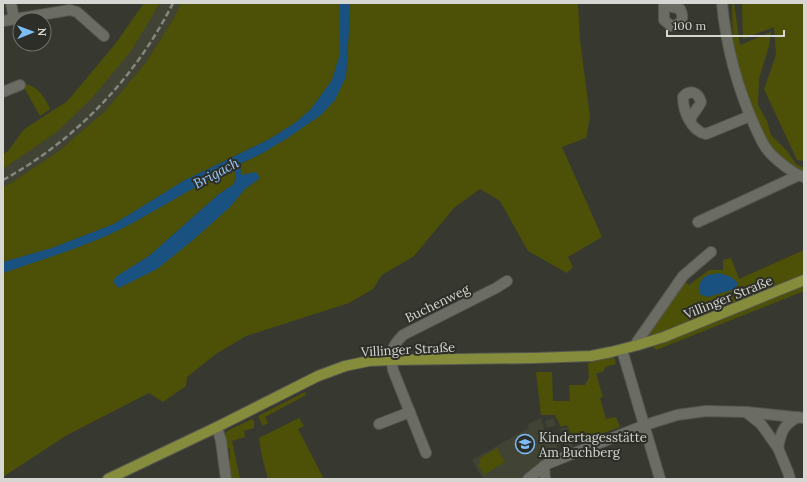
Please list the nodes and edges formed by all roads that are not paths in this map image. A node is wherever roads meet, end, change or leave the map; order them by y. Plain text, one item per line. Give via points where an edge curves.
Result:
1 (722, 3) edge
2 (52, 13) edge
3 (104, 36) dead end
4 (20, 84) dead end
5 (3, 92) edge
6 (750, 116) junction
7 (690, 121) dead end
8 (800, 176) edge
9 (698, 222) dead end
10 (711, 252) dead end
11 (804, 280) edge
12 (507, 281) dead end
13 (638, 345) junction
14 (622, 350) junction
15 (391, 360) junction
16 (410, 412) junction
17 (746, 412) junction
18 (801, 418) edge
19 (379, 424) dead end
20 (645, 425) junction
21 (217, 427) junction
22 (778, 448) junction
23 (426, 453) dead end
24 (544, 466) junction
25 (108, 479) edge
26 (226, 479) edge
27 (528, 479) edge
28 (545, 479) edge
29 (660, 479) edge
30 (790, 479) edge

1 - 6 street via 734,68
2 - 3 street via 70,10 77,12
4 - 5 street
6 - 7 street via 706,134 696,130
6 - 8 street via 765,148
8 - 9 street
10 - 13 street, Villinger Straße via 683,276 637,342
11 - 13 main road, Villinger Straße via 703,322
12 - 15 street, Buchenweg via 403,334 392,348
13 - 14 main road, Villinger Straße
14 - 15 main road, Villinger Straße via 591,356
14 - 20 street
15 - 16 street
15 - 21 main road, Villinger Straße via 345,366 318,376
16 - 19 street
16 - 23 street
17 - 18 street
17 - 20 street via 699,412 677,415
17 - 22 street via 761,424
18 - 22 street via 785,425
20 - 24 street
20 - 29 street
21 - 25 main road, Villinger Straße
21 - 26 street via 222,442
22 - 30 street
24 - 27 street
24 - 28 street

